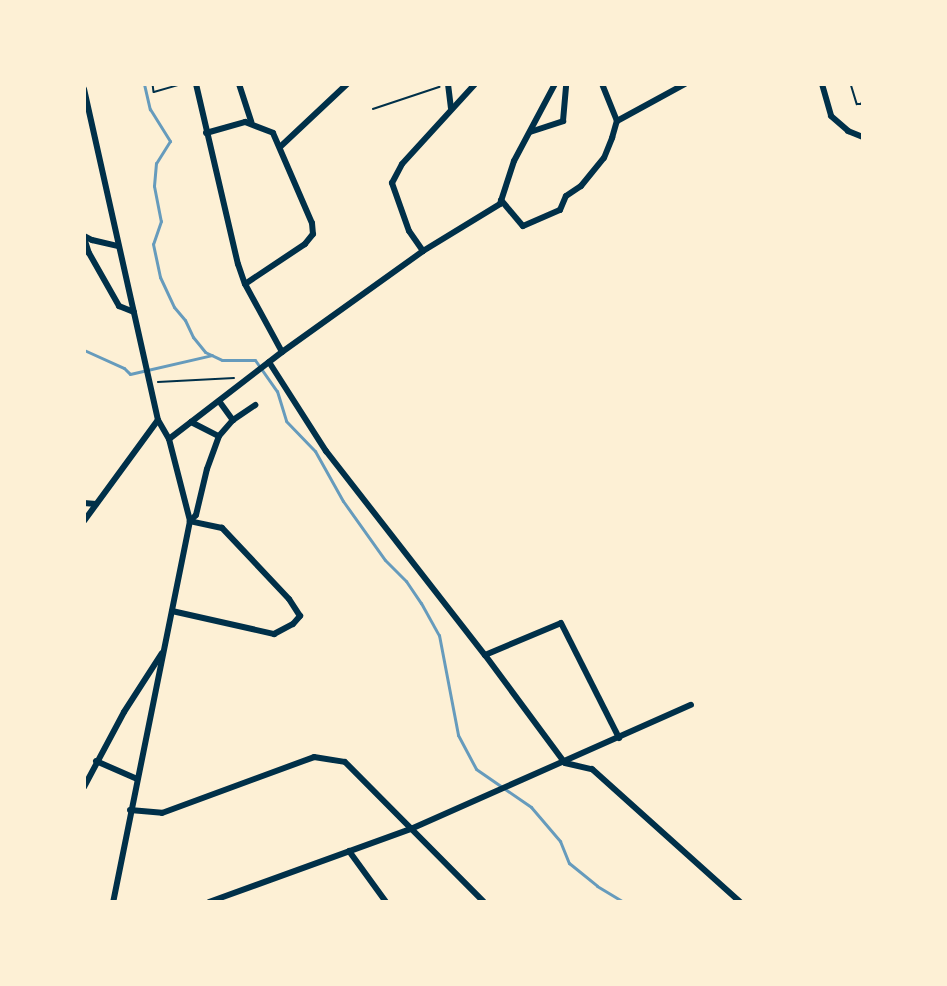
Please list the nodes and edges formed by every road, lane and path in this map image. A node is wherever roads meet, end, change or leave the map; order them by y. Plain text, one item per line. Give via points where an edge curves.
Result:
1 (153, 84) edge
2 (182, 84) edge
3 (196, 84) edge
4 (239, 84) edge
5 (347, 84) edge
6 (448, 84) edge
7 (475, 84) edge
8 (555, 84) edge
9 (566, 84) edge
10 (602, 84) edge
11 (685, 84) edge
12 (822, 84) edge
13 (851, 84) edge
14 (84, 89) edge
15 (863, 99) edge
16 (452, 108) junction
17 (374, 109) dead end
18 (617, 121) junction
19 (251, 122) junction
20 (530, 132) junction
21 (206, 133) junction
22 (863, 137) edge
23 (280, 147) junction
24 (501, 200) junction
25 (84, 237) edge
26 (118, 246) junction
27 (423, 251) junction
28 (245, 284) junction
29 (134, 312) junction
30 (282, 352) junction
31 (268, 363) junction
32 (253, 375) junction
33 (150, 380) junction
34 (219, 401) junction
35 (255, 405) dead end
36 (158, 420) junction
37 (233, 420) junction
38 (192, 422) junction
39 (219, 436) junction
40 (169, 439) junction
41 (84, 503) edge
42 (96, 504) junction
43 (84, 521) edge
44 (190, 521) junction
45 (172, 611) junction
46 (164, 650) junction
47 (485, 655) junction
48 (691, 705) dead end
49 (619, 738) junction
50 (96, 761) junction
51 (565, 763) junction
52 (137, 779) junction
53 (84, 787) edge
54 (130, 810) junction
55 (413, 828) junction
56 (349, 851) junction
57 (113, 902) edge
58 (208, 902) edge
59 (386, 902) edge
60 (484, 902) edge
61 (740, 902) edge

1 - 2 path via 154,92
3 - 21 street
4 - 19 street
5 - 23 street
6 - 16 street
6 - 17 path
7 - 16 street
8 - 20 street
9 - 20 street via 563,121
10 - 18 street
11 - 18 street
12 - 22 street via 831,116 848,131
13 - 15 path via 857,104
14 - 26 street
16 - 27 street via 402,164 392,183 405,221
18 - 24 street via 604,158 581,186 566,196 560,210 523,226
19 - 21 street
19 - 23 street via 273,133
20 - 24 street via 508,175
21 - 28 street
23 - 28 street via 313,234 305,244
24 - 27 street
25 - 26 street
25 - 29 street via 119,306
26 - 29 street
27 - 30 street
28 - 30 street
29 - 33 street
30 - 31 street
31 - 32 street
31 - 47 street via 326,451
32 - 33 path
32 - 34 street
33 - 36 street
34 - 37 street
34 - 38 street
35 - 37 street
36 - 40 street
36 - 42 street
37 - 39 street
38 - 39 street
38 - 40 street
39 - 44 street via 196,514
40 - 44 street
41 - 42 street
42 - 43 street
44 - 45 street
44 - 45 street via 222,528 236,540 300,616 274,634
45 - 46 street
46 - 50 street
46 - 52 street
47 - 49 street via 561,623
47 - 51 street
48 - 49 street
49 - 51 street
50 - 52 street
50 - 53 street
51 - 55 street
51 - 61 street via 592,769
52 - 54 street
54 - 55 street via 162,813 314,757 345,762
54 - 57 street
55 - 56 street
55 - 60 street
56 - 58 street
56 - 59 street

